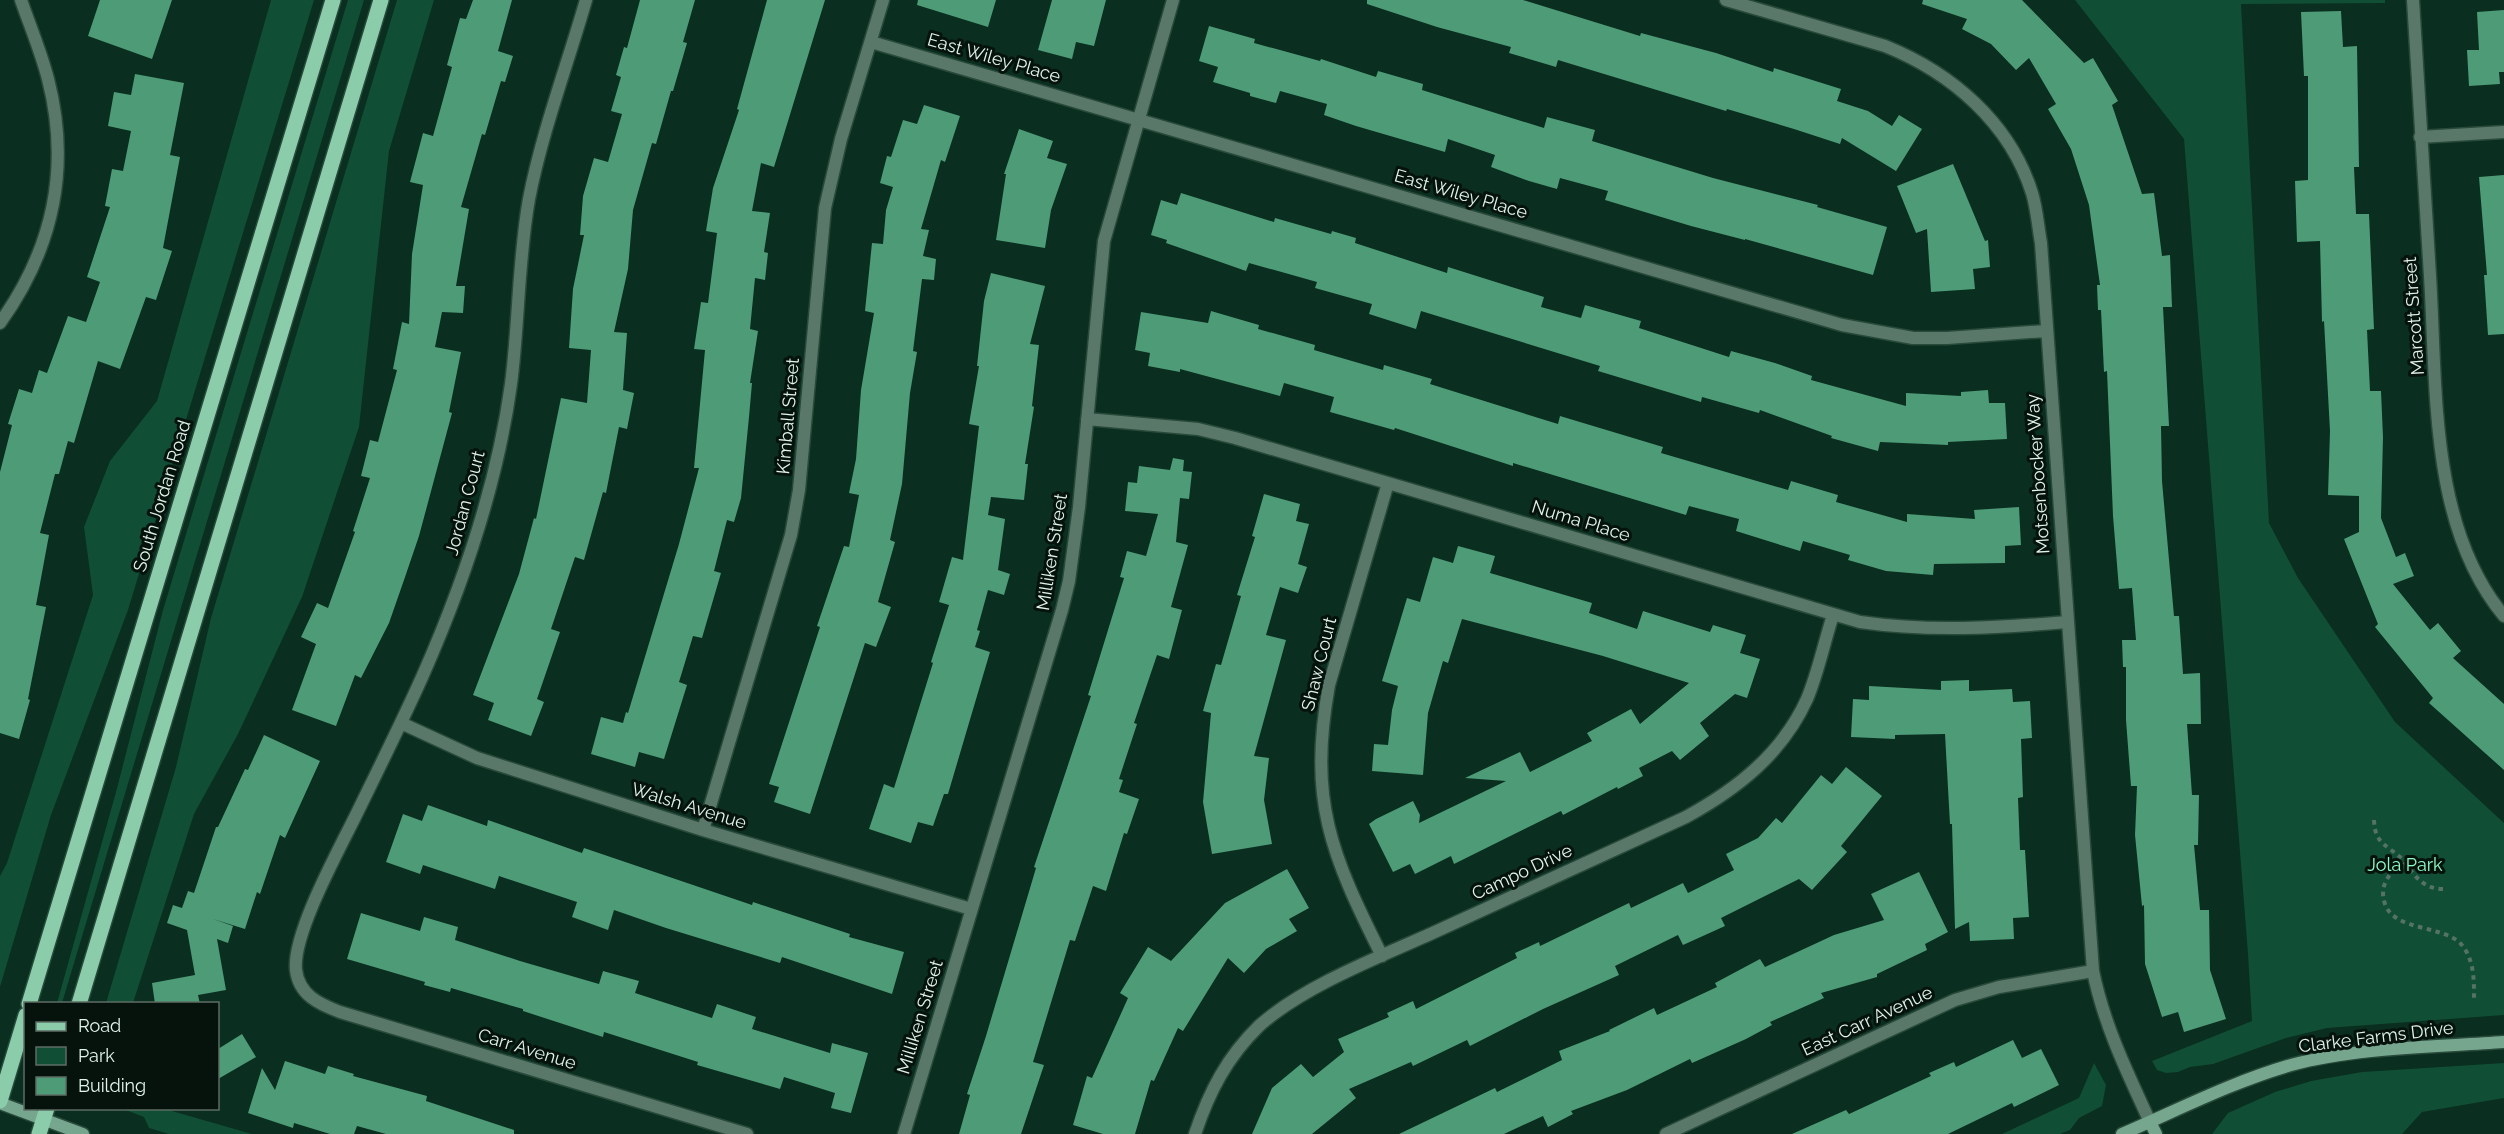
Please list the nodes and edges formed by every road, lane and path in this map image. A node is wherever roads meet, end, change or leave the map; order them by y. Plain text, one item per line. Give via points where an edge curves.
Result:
1 (21, 0) edge
2 (333, 0) edge
3 (381, 0) edge
4 (586, 0) edge
5 (883, 0) edge
6 (1173, 0) edge
7 (1726, 0) edge
8 (2413, 0) edge
9 (871, 42) junction
10 (1139, 119) junction
11 (2504, 132) edge
12 (2420, 137) junction
13 (0, 323) edge
14 (2046, 331) junction
15 (1087, 419) junction
16 (1388, 483) junction
17 (1833, 615) junction
18 (2504, 616) edge
19 (2067, 622) junction
20 (401, 723) junction
21 (2374, 820) dead end
22 (703, 830) junction
23 (2403, 860) junction
24 (2443, 889) dead end
25 (971, 909) junction
26 (1382, 956) junction
27 (2093, 971) junction
28 (302, 989) joint
29 (30, 1002) edge
30 (80, 1002) edge
31 (2474, 1002) dead end
32 (24, 1022) edge
33 (2504, 1042) edge
34 (0, 1102) edge
35 (43, 1121) edge
36 (2150, 1122) junction
37 (83, 1134) edge
38 (747, 1134) edge
39 (904, 1134) edge
40 (1195, 1134) edge
41 (1666, 1134) edge
42 (2122, 1134) edge
43 (2156, 1134) edge

1 - 13 street via 53,99 57,172 51,215 37,261
2 - 29 main road, South Jordan Road
3 - 30 main road
4 - 20 street, Jordan Court via 530,199 510,386 490,487 452,609
5 - 9 street, Kimball Street
6 - 10 street, Milliken Street
7 - 14 street, Motsenbocker Way via 1909,56 1952,83 1988,115 2013,150 2033,195 2041,243
8 - 12 street, Marcott Street
9 - 10 street, East Wiley Place
9 - 22 street, Kimball Street via 841,139 825,208 793,524
10 - 14 street, East Wiley Place via 1874,332 1947,338
10 - 15 street, Milliken Street via 1104,241
11 - 12 street
12 - 18 street, Marcott Street via 2440,434 2448,495 2473,569
14 - 19 street, Motsenbocker Way
15 - 16 street, Numa Place via 1198,429
15 - 25 street, Milliken Street via 1066,590
16 - 17 street, Numa Place
16 - 26 street, Shaw Court via 1329,686 1320,771 1336,856
17 - 19 street, Numa Place via 1914,628
17 - 26 street, Campo Drive via 1807,698 1789,732 1762,764 1727,793 1686,817
19 - 27 street, Motsenbocker Way
20 - 22 street, Walsh Avenue via 477,758
20 - 28 street, Jordan Court via 313,906 298,951 296,969
21 - 23 path via 2381,843
22 - 25 street, Walsh Avenue
23 - 24 path via 2418,880
23 - 31 path via 2385,879 2382,896 2386,909 2399,919 2453,938 2462,945 2473,968
25 - 39 street, Milliken Street
26 - 40 street, Campo Drive via 1289,1003 1260,1026 1221,1071
27 - 36 street, Motsenbocker Way via 2112,1039
27 - 41 street, East Carr Avenue via 1999,987 1955,1000
28 - 38 street, Carr Avenue via 318,1004 340,1012
32 - 34 main road
33 - 36 street, Clarke Farms Drive via 2310,1060 2253,1077
34 - 35 street
35 - 37 street
36 - 42 street, Clarke Farms Drive
36 - 43 street

